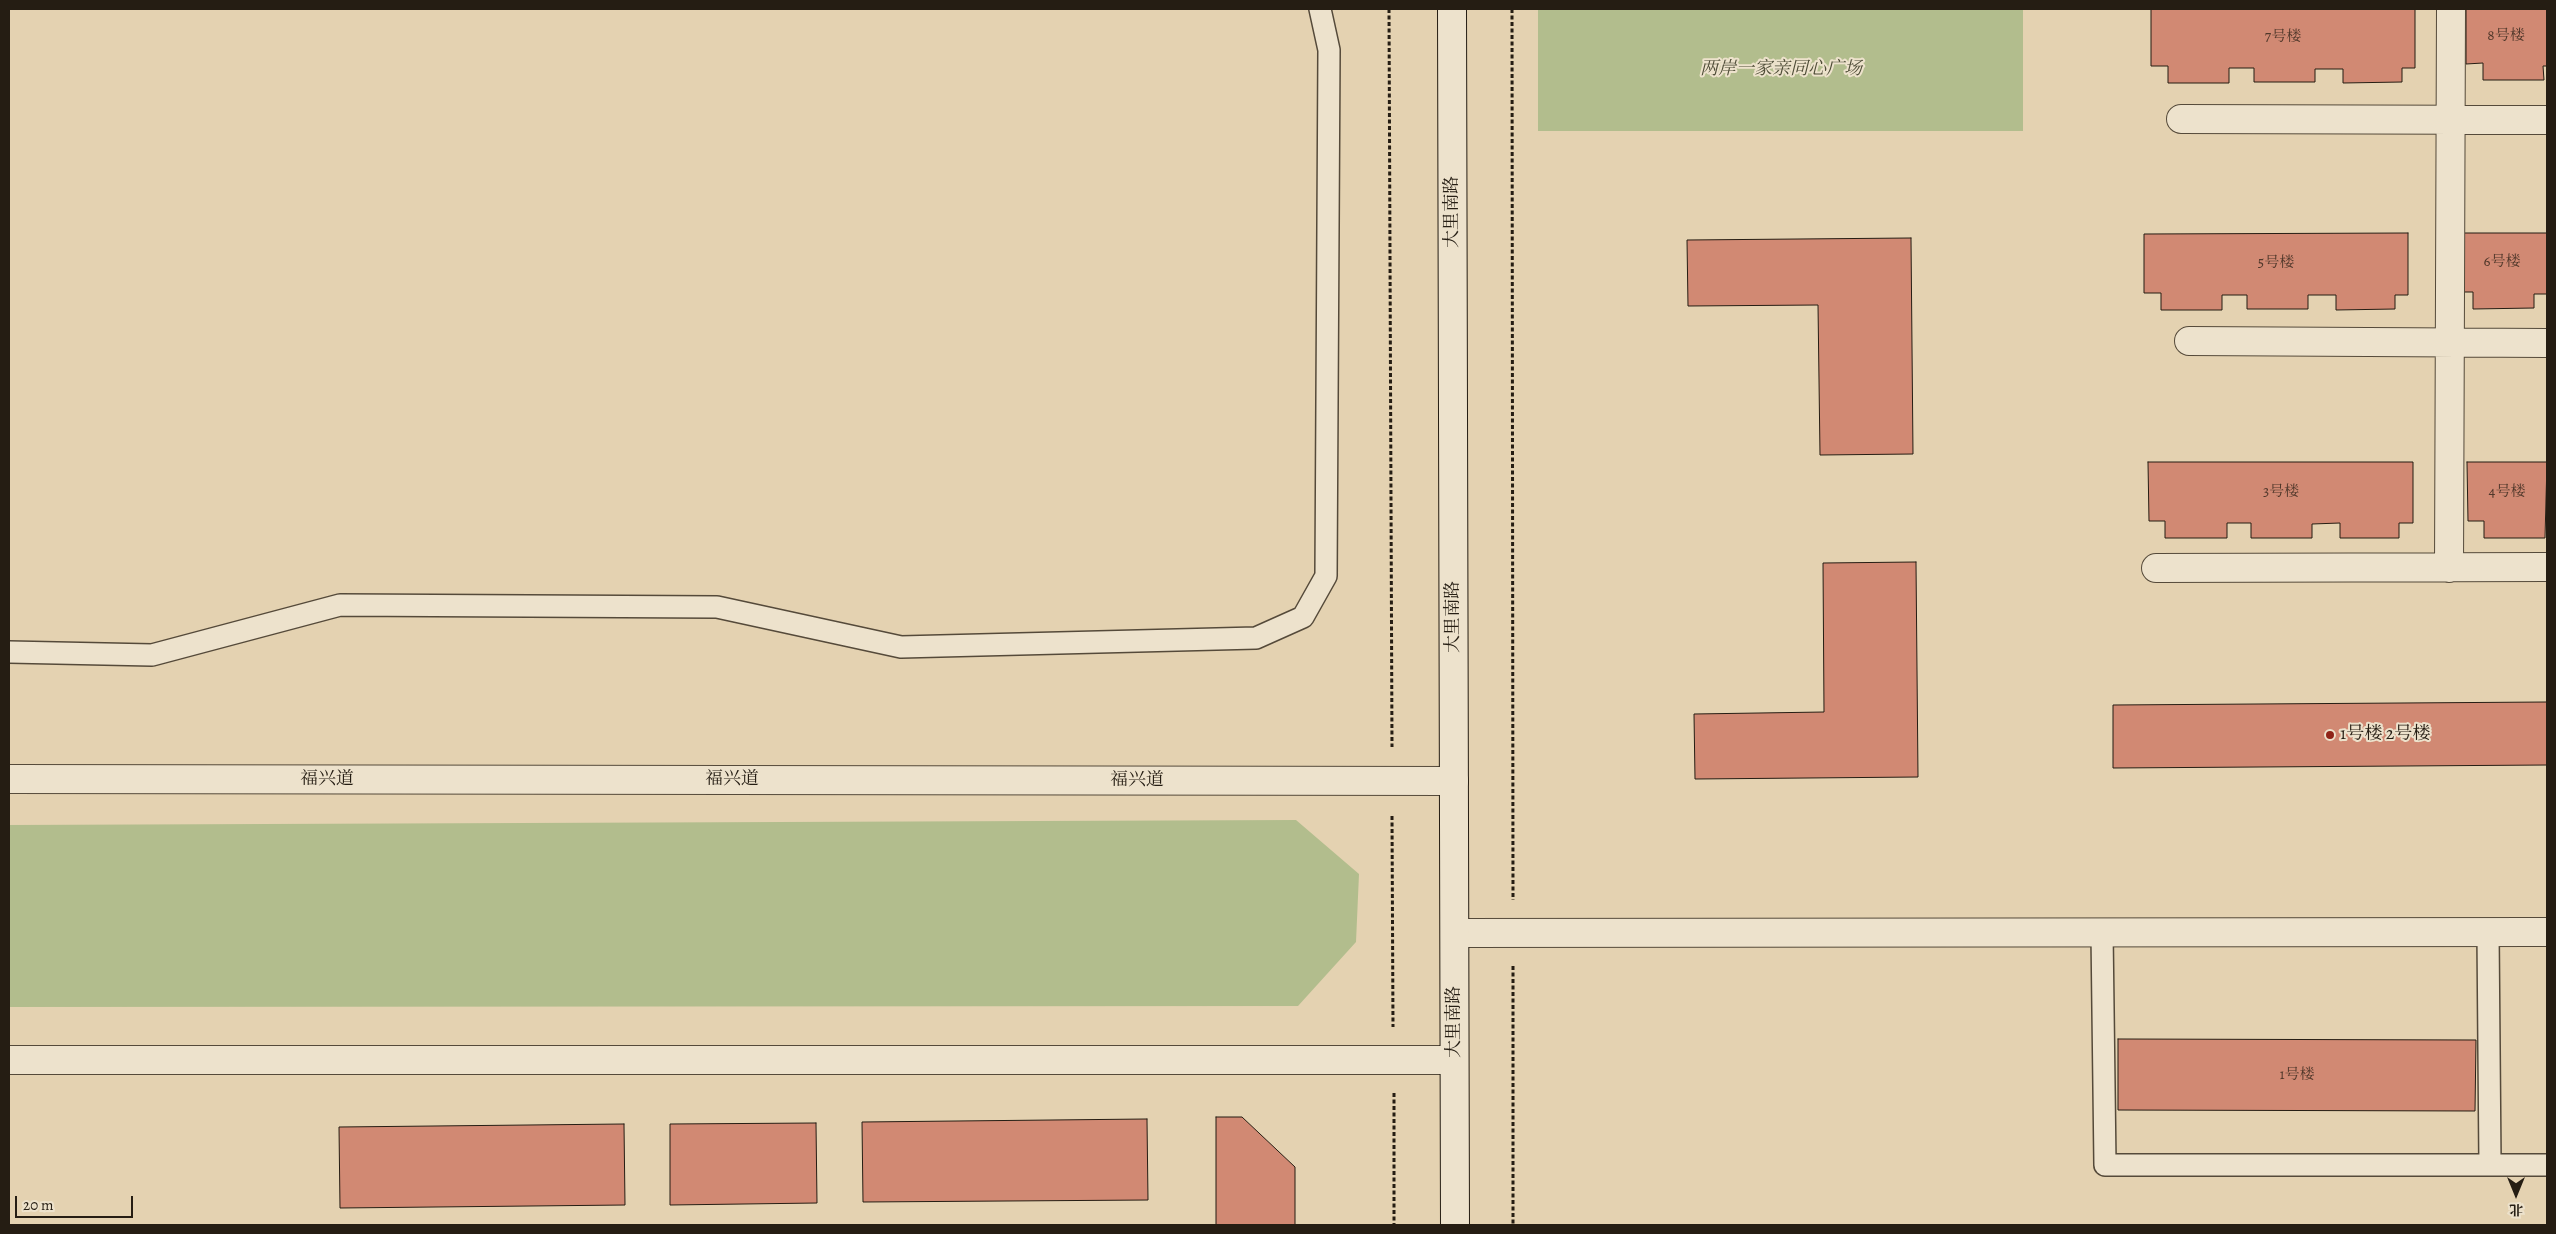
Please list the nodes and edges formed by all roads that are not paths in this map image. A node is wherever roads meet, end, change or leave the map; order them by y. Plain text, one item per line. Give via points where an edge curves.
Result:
1 (1320, 9) edge
2 (1452, 9) edge
3 (2451, 9) edge
4 (2180, 118) dead end
5 (2450, 120) junction
6 (2547, 120) edge
7 (2189, 342) dead end
8 (2449, 343) junction
9 (2547, 343) edge
10 (2547, 567) edge
11 (2156, 568) dead end
12 (2449, 568) junction
13 (9, 652) edge
14 (9, 779) edge
15 (1454, 781) junction
16 (2102, 932) junction
17 (2488, 932) junction
18 (2547, 932) edge
19 (1455, 933) junction
20 (9, 1060) edge
21 (1454, 1060) junction
22 (2490, 1165) junction
23 (2547, 1165) edge
24 (1455, 1225) edge

1 - 13 lane via 1329,50 1326,576 1303,617 1256,638 902,647 717,606 340,605 152,655
2 - 15 street, 大里南路
3 - 5 street
4 - 5 street
5 - 6 street
5 - 8 street
7 - 8 street
8 - 9 street
8 - 12 street
10 - 12 street
11 - 12 street
14 - 15 street, 福兴道
15 - 19 street, 大里南路
16 - 17 street
16 - 19 street
16 - 22 lane via 2105,1165
17 - 18 street
17 - 22 lane
19 - 21 street, 大里南路
20 - 21 street
21 - 24 street, 大里南路
22 - 23 lane

